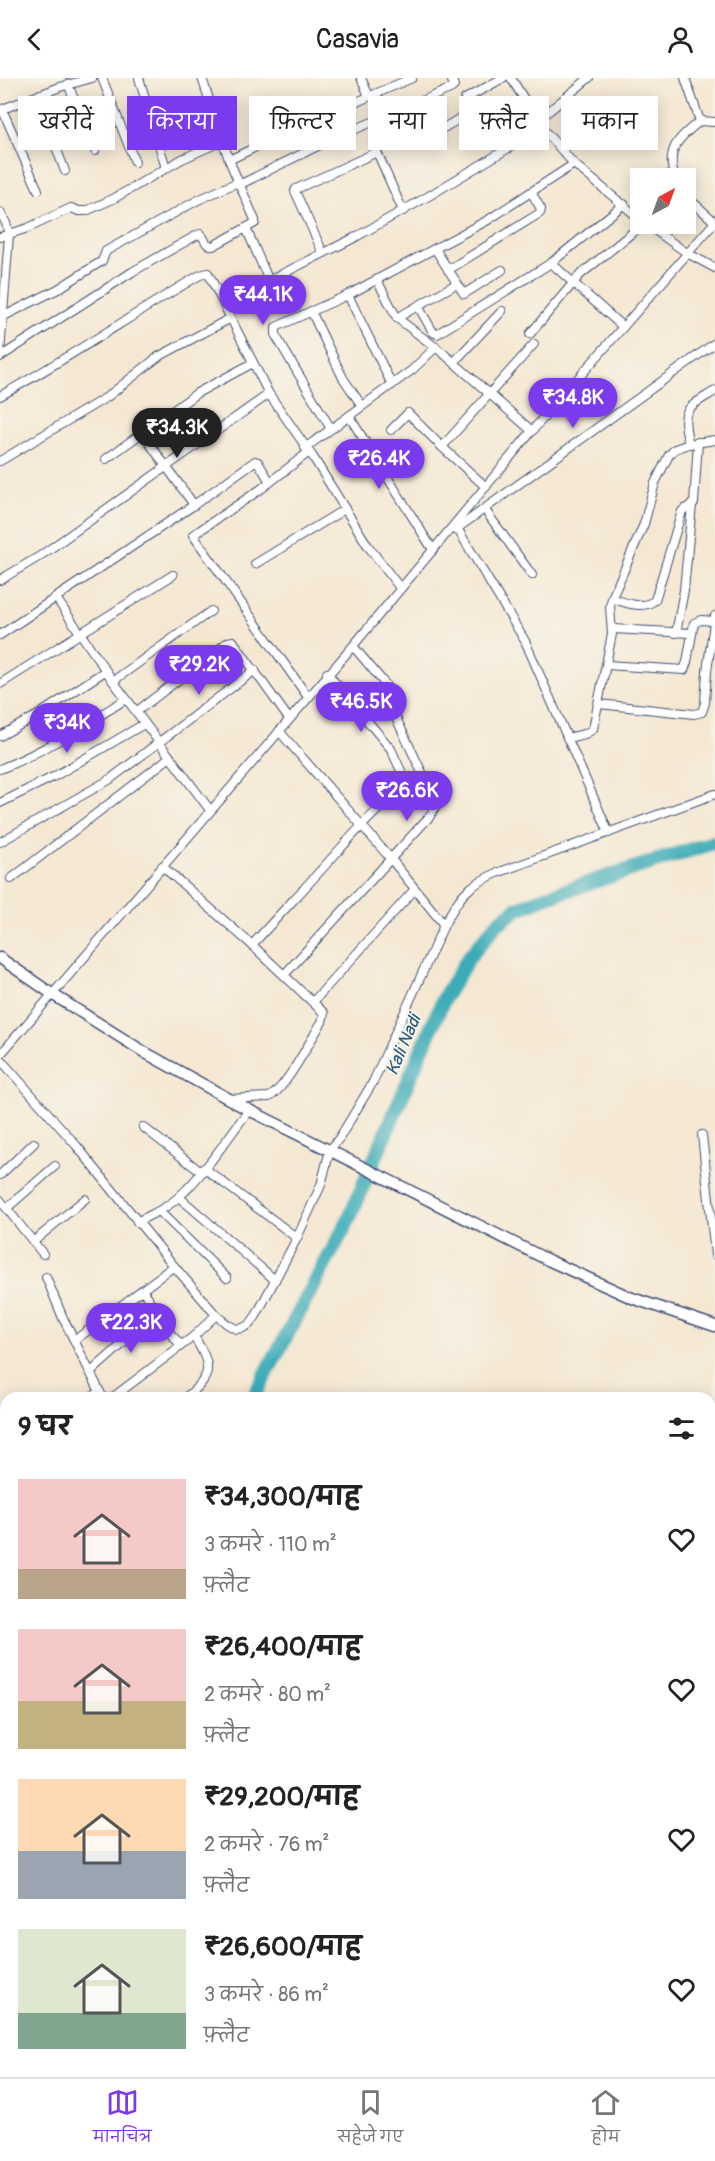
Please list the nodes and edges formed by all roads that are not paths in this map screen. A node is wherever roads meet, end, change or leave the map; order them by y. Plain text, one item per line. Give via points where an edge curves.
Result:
1 (92, 78) edge
2 (102, 78) edge
3 (139, 78) edge
4 (202, 78) edge
5 (362, 78) edge
6 (451, 78) edge
7 (502, 78) edge
8 (511, 78) edge
9 (589, 78) edge
10 (685, 78) edge
11 (406, 79) edge
12 (68, 84) junction
13 (40, 94) junction
14 (208, 96) edge
15 (368, 96) edge
16 (369, 96) joint
17 (522, 96) edge
18 (1, 109) edge
19 (549, 116) edge
20 (700, 121) junction
21 (715, 122) edge
22 (447, 126) edge
23 (549, 135) edge
24 (203, 150) edge
25 (225, 150) edge
26 (499, 150) edge
27 (95, 151) dead end
28 (229, 160) junction
29 (135, 162) dead end
30 (574, 164) junction
31 (166, 168) junction
32 (672, 168) edge
33 (65, 171) dead end
34 (238, 183) junction
35 (38, 190) dead end
36 (531, 192) junction
37 (624, 204) junction
38 (696, 205) edge
39 (630, 210) edge
40 (403, 211) junction
41 (0, 212) edge
42 (715, 222) edge
43 (246, 228) junction
44 (632, 234) edge
45 (659, 234) edge
46 (4, 236) edge
47 (435, 249) junction
48 (323, 253) junction
49 (687, 253) junction
50 (551, 263) junction
51 (715, 268) edge
52 (448, 270) junction
53 (502, 270) dead end
54 (377, 280) junction
55 (269, 281) junction
56 (573, 282) junction
57 (456, 284) junction
58 (348, 295) junction
59 (224, 303) junction
60 (418, 306) junction
61 (311, 311) junction
62 (502, 311) dead end
63 (4, 315) junction
64 (231, 318) junction
65 (397, 318) junction
66 (623, 327) junction
67 (530, 334) dead end
68 (1, 336) edge
69 (715, 343) edge
70 (534, 344) dead end
71 (436, 347) junction
72 (0, 355) edge
73 (454, 362) junction
74 (253, 363) junction
75 (392, 385) junction
76 (715, 391) edge
77 (268, 394) junction
78 (489, 394) junction
79 (0, 396) edge
80 (362, 406) junction
81 (349, 416) junction
82 (331, 429) junction
83 (391, 430) dead end
84 (532, 431) junction
85 (142, 433) junction
86 (715, 440) edge
87 (693, 443) junction
88 (442, 447) junction
89 (307, 449) junction
90 (106, 459) dead end
91 (0, 461) edge
92 (166, 466) junction
93 (270, 482) junction
94 (486, 487) junction
95 (194, 505) junction
96 (692, 506) junction
97 (345, 509) junction
98 (485, 510) junction
99 (456, 528) junction
100 (446, 536) junction
101 (433, 550) junction
102 (255, 564) dead end
103 (173, 575) dead end
104 (532, 575) dead end
105 (0, 580) edge
106 (400, 588) junction
107 (56, 598) junction
108 (612, 598) junction
109 (211, 611) dead end
110 (715, 616) edge
111 (714, 621) edge
112 (612, 629) junction
113 (80, 633) junction
114 (676, 633) junction
115 (691, 633) junction
116 (0, 634) edge
117 (353, 646) junction
118 (607, 664) junction
119 (105, 670) junction
120 (255, 670) junction
121 (327, 673) junction
122 (113, 681) junction
123 (0, 684) edge
124 (308, 697) junction
125 (126, 699) junction
126 (599, 704) junction
127 (136, 712) junction
128 (289, 719) junction
129 (144, 723) junction
130 (279, 731) junction
131 (0, 736) edge
132 (567, 738) junction
133 (158, 743) junction
134 (170, 757) junction
135 (0, 769) edge
136 (424, 775) junction
137 (407, 784) junction
138 (715, 794) edge
139 (0, 803) edge
140 (210, 810) junction
141 (362, 825) junction
142 (609, 833) junction
143 (0, 842) edge
144 (391, 859) junction
145 (162, 866) junction
146 (11, 879) dead end
147 (416, 889) junction
148 (444, 925) junction
149 (252, 945) junction
150 (0, 958) edge
151 (284, 975) junction
152 (52, 994) junction
153 (313, 1002) junction
154 (0, 1057) edge
155 (227, 1099) junction
156 (249, 1110) junction
157 (143, 1127) dead end
158 (702, 1135) dead end
159 (34, 1143) dead end
160 (330, 1150) junction
161 (55, 1166) dead end
162 (202, 1170) junction
163 (0, 1175) edge
164 (179, 1197) junction
165 (85, 1199) dead end
166 (0, 1200) edge
167 (7, 1208) junction
168 (159, 1211) junction
169 (137, 1222) junction
170 (297, 1238) junction
171 (34, 1241) junction
172 (44, 1254) dead end
173 (715, 1255) edge
174 (174, 1266) junction
175 (46, 1277) dead end
176 (227, 1278) dead end
177 (275, 1280) junction
178 (142, 1290) junction
179 (216, 1315) junction
180 (154, 1316) junction
181 (715, 1326) edge
182 (200, 1330) junction
183 (75, 1341) junction
184 (181, 1345) junction
185 (91, 1372) junction
186 (100, 1392) edge
187 (120, 1392) edge
188 (192, 1392) edge

1 - 12 street
2 - 29 street
3 - 31 street
4 - 14 street
5 - 16 street
6 - 34 street via 452,88
7 - 22 street via 465,99 468,114
8 - 17 street
9 - 19 street
10 - 20 street
11 - 16 street
12 - 13 street
12 - 27 street
13 - 18 street
13 - 33 street via 57,128 52,137
15 - 28 street
18 - 35 street
20 - 21 street
20 - 32 street via 672,150
23 - 30 street
24 - 31 street
25 - 28 street
26 - 40 street
28 - 34 street
30 - 36 street
30 - 37 street
31 - 46 street via 86,211 71,208
34 - 43 street via 255,222
34 - 63 street via 198,200 106,251 102,261 58,289
36 - 47 street
36 - 52 street via 542,210 540,213
37 - 39 street
37 - 50 street
38 - 42 street
40 - 48 street
40 - 48 street via 377,152 296,189
41 - 46 street via 6,223
42 - 49 street
43 - 55 street
43 - 72 street via 213,246 201,234 197,235
44 - 56 street
45 - 49 street
46 - 63 street
47 - 52 street
47 - 54 street
48 - 55 street
49 - 51 street
49 - 66 street
50 - 56 street
50 - 60 street via 437,334
52 - 57 street
53 - 57 street via 465,294
54 - 58 street
54 - 65 street
55 - 59 street
56 - 66 street
56 - 67 street
57 - 60 street
58 - 61 street
58 - 75 street
59 - 64 street
59 - 79 street via 211,276 200,275
60 - 65 street
61 - 80 street via 343,378
61 - 82 street via 281,325 275,330 276,336
62 - 73 street
63 - 68 street
64 - 74 street
64 - 91 street via 159,357 107,396
65 - 71 street
66 - 84 street
68 - 72 street
69 - 98 street
70 - 78 street
71 - 73 street
71 - 75 street
73 - 78 street
74 - 77 street
74 - 85 street via 197,393
75 - 80 street
76 - 87 street via 685,415 683,422
77 - 89 street
77 - 92 street
78 - 84 street
78 - 88 street
80 - 81 street
81 - 82 street
81 - 101 street
82 - 89 street
83 - 88 street via 408,413
84 - 94 street
85 - 90 street
85 - 92 street
86 - 87 street
87 - 96 street via 696,480
87 - 108 street via 675,450 664,465
88 - 94 street
89 - 93 street
89 - 97 street
92 - 95 street
92 - 105 street
93 - 95 street via 255,460
93 - 124 street via 193,535
94 - 100 street
95 - 107 street
96 - 108 street via 682,511 655,600 639,605
96 - 114 street
97 - 102 street
97 - 106 street
98 - 99 street
98 - 104 street
99 - 100 street
99 - 132 street via 525,641
100 - 101 street
101 - 106 street
103 - 113 street
106 - 117 street
107 - 113 street
107 - 116 street
108 - 112 street
109 - 122 street
110 - 111 street
111 - 115 street via 697,620
111 - 126 street via 702,712
112 - 114 street
112 - 118 street
113 - 119 street
113 - 123 street
114 - 115 street
115 - 118 street via 686,668 681,671
117 - 121 street
117 - 136 street via 385,684 396,718
118 - 126 street
119 - 122 street
119 - 131 street via 38,716
120 - 127 street via 236,642 231,641
120 - 128 street
120 - 133 street
121 - 124 street
121 - 137 street via 391,749
122 - 125 street
124 - 128 street
125 - 127 street
125 - 135 street via 32,755
126 - 132 street via 591,732
127 - 129 street
128 - 130 street
129 - 133 street
129 - 139 street via 55,776
130 - 140 street
130 - 141 street
132 - 142 street
133 - 134 street
133 - 143 street via 109,780
134 - 140 street
134 - 146 street
136 - 137 street
136 - 144 street via 435,798 435,810
137 - 141 street
138 - 142 street
140 - 145 street
141 - 144 street
141 - 149 street
142 - 148 street via 478,881 455,904
144 - 147 street
144 - 151 street
145 - 149 street
145 - 152 street
147 - 148 street
147 - 153 street
148 - 160 street via 373,1082
149 - 151 street
150 - 152 main road
151 - 153 street
152 - 154 street
152 - 155 main road
153 - 155 street via 324,1017 280,1089 268,1097
154 - 169 street
155 - 156 main road
156 - 160 main road
156 - 162 street
157 - 162 street
158 - 173 street
159 - 163 street
160 - 170 street via 321,1185
160 - 181 main road via 550,1262 632,1298
161 - 167 street
162 - 164 street
162 - 170 street
164 - 168 street
164 - 177 street
165 - 171 street
166 - 167 street
167 - 171 street
168 - 169 street
168 - 176 street
169 - 174 street
170 - 177 street
171 - 172 street
174 - 178 street
174 - 179 street
175 - 183 street
177 - 179 street via 250,1324 236,1329
178 - 180 street
178 - 183 street
179 - 182 street
180 - 184 street
180 - 185 street
182 - 184 street
182 - 188 street via 208,1375
183 - 185 street
184 - 187 street
185 - 186 street

